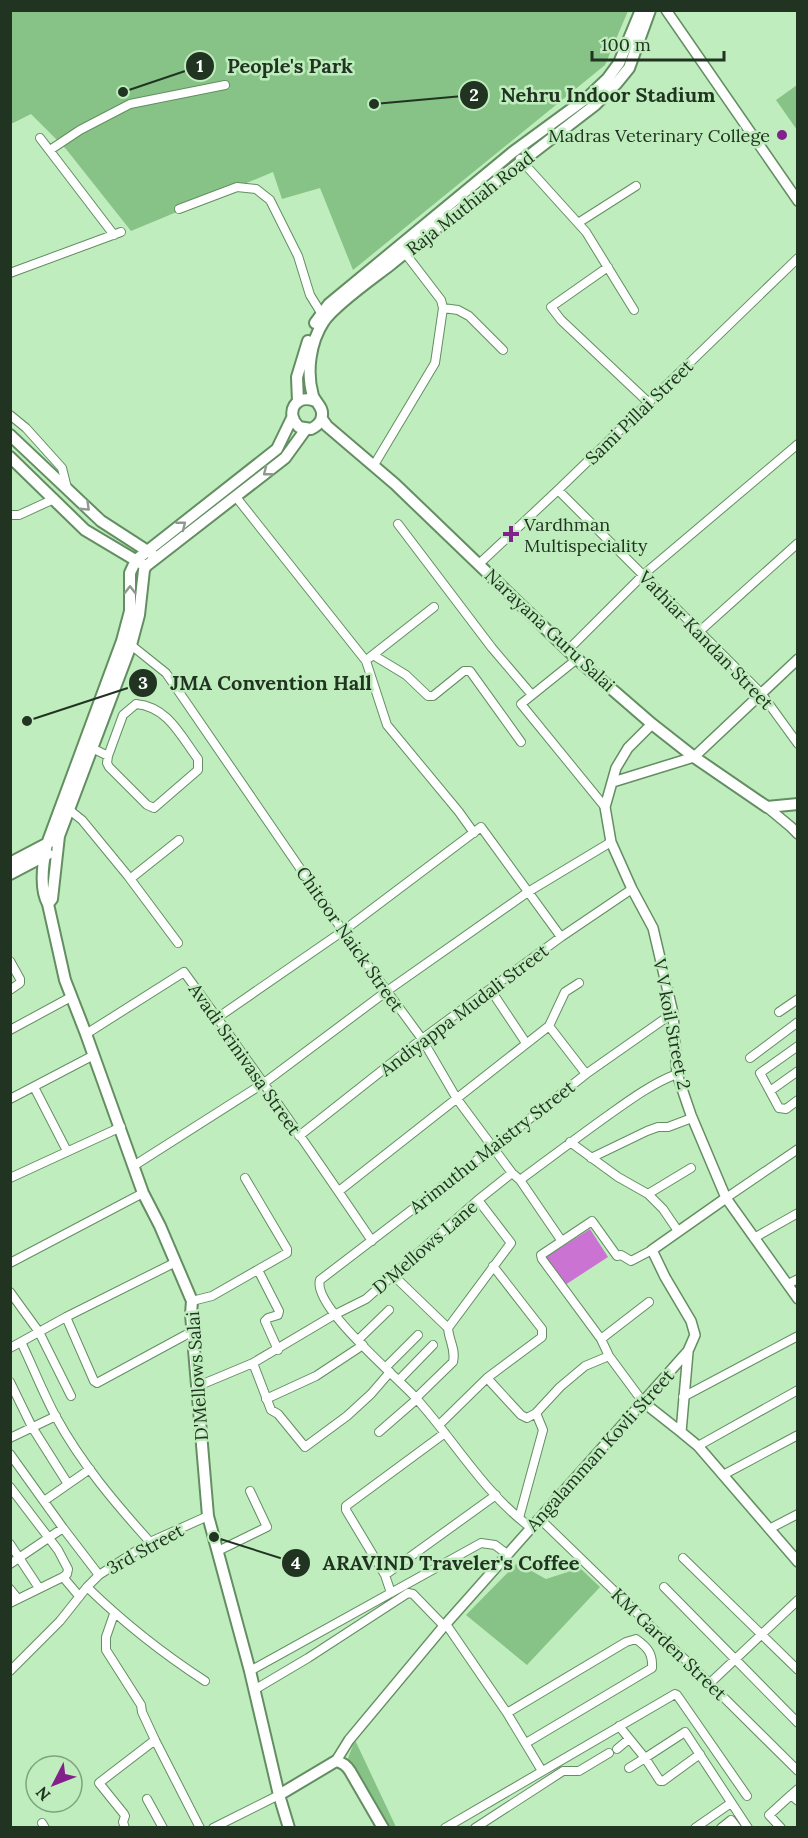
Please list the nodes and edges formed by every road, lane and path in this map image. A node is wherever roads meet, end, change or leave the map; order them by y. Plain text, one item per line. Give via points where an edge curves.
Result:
1 (641, 10) edge
2 (650, 10) edge
3 (666, 10) edge
4 (225, 85) dead end
5 (40, 138) dead end
6 (50, 150) junction
7 (513, 152) junction
8 (522, 161) junction
9 (636, 186) dead end
10 (798, 201) edge
11 (179, 208) dead end
12 (578, 223) junction
13 (405, 253) junction
14 (798, 258) edge
15 (608, 267) junction
16 (10, 273) edge
17 (443, 308) junction
18 (634, 310) dead end
19 (323, 317) junction
20 (502, 350) dead end
21 (315, 401) junction
22 (298, 402) junction
23 (649, 403) junction
24 (10, 415) edge
25 (292, 418) junction
26 (322, 419) junction
27 (306, 429) junction
28 (10, 435) edge
29 (797, 445) edge
30 (14, 460) edge
31 (374, 465) junction
32 (68, 490) junction
33 (558, 490) junction
34 (236, 497) junction
35 (54, 499) junction
36 (10, 515) edge
37 (398, 524) dead end
38 (798, 543) edge
39 (150, 548) junction
40 (158, 557) junction
41 (141, 563) junction
42 (479, 564) junction
43 (643, 575) junction
44 (434, 607) dead end
45 (700, 630) junction
46 (131, 645) junction
47 (569, 649) junction
48 (370, 658) junction
49 (578, 659) junction
50 (798, 659) edge
51 (761, 693) junction
52 (532, 695) junction
53 (652, 724) junction
54 (521, 742) dead end
55 (798, 744) edge
56 (92, 748) junction
57 (108, 756) junction
58 (694, 757) junction
59 (613, 782) junction
60 (798, 804) edge
61 (64, 807) junction
62 (605, 807) junction
63 (767, 807) junction
64 (474, 833) junction
65 (798, 834) edge
66 (179, 840) dead end
67 (611, 842) junction
68 (52, 847) junction
69 (44, 857) junction
70 (10, 863) edge
71 (10, 874) edge
72 (130, 879) junction
73 (632, 889) junction
74 (528, 892) junction
75 (48, 904) junction
76 (343, 931) junction
77 (561, 937) junction
78 (178, 943) dead end
79 (10, 961) edge
80 (579, 983) dead end
81 (490, 989) junction
82 (10, 990) edge
83 (387, 991) junction
84 (71, 997) junction
85 (798, 999) edge
86 (779, 1012) dead end
87 (673, 1013) junction
88 (217, 1018) junction
89 (798, 1022) edge
90 (549, 1026) junction
91 (10, 1030) edge
92 (86, 1034) junction
93 (422, 1039) junction
94 (526, 1043) junction
95 (798, 1046) edge
96 (94, 1055) junction
97 (750, 1058) dead end
98 (798, 1071) edge
99 (586, 1074) junction
100 (677, 1074) junction
101 (264, 1083) junction
102 (34, 1087) junction
103 (770, 1091) junction
104 (10, 1099) edge
105 (457, 1099) junction
106 (798, 1100) edge
107 (692, 1118) junction
108 (121, 1127) junction
109 (299, 1136) junction
110 (570, 1142) junction
111 (494, 1147) junction
112 (798, 1149) edge
113 (67, 1151) junction
114 (591, 1158) junction
115 (135, 1165) junction
116 (691, 1168) dead end
117 (512, 1173) junction
118 (10, 1178) edge
119 (245, 1178) dead end
120 (520, 1180) junction
121 (339, 1191) junction
122 (143, 1193) junction
123 (648, 1194) junction
124 (726, 1198) junction
125 (478, 1200) junction
126 (798, 1213) edge
127 (678, 1231) junction
128 (754, 1238) junction
129 (561, 1240) junction
130 (372, 1241) junction
131 (652, 1250) junction
132 (176, 1262) junction
133 (10, 1263) edge
134 (493, 1266) junction
135 (258, 1270) junction
136 (393, 1275) junction
137 (798, 1279) edge
138 (788, 1284) junction
139 (10, 1292) edge
140 (798, 1299) edge
141 (192, 1301) junction
142 (649, 1302) dead end
143 (389, 1310) dead end
144 (334, 1315) junction
145 (66, 1317) junction
146 (448, 1328) junction
147 (193, 1331) junction
148 (39, 1332) junction
149 (418, 1335) dead end
150 (798, 1336) edge
151 (601, 1339) junction
152 (21, 1342) junction
153 (360, 1342) junction
154 (433, 1344) dead end
155 (10, 1348) edge
156 (278, 1350) junction
157 (688, 1351) junction
158 (609, 1356) junction
159 (253, 1363) junction
160 (387, 1370) junction
161 (487, 1378) junction
162 (399, 1380) junction
163 (10, 1382) edge
164 (198, 1386) junction
165 (798, 1390) edge
166 (71, 1396) dead end
167 (683, 1397) junction
168 (416, 1398) junction
169 (266, 1399) junction
170 (643, 1402) junction
171 (536, 1413) junction
172 (56, 1416) junction
173 (439, 1425) junction
174 (32, 1427) junction
175 (379, 1432) dead end
176 (681, 1432) junction
177 (445, 1433) junction
178 (798, 1435) edge
179 (10, 1438) edge
180 (698, 1446) junction
181 (10, 1454) edge
182 (90, 1469) junction
183 (723, 1475) junction
184 (68, 1484) junction
185 (10, 1487) edge
186 (250, 1491) dead end
187 (496, 1495) junction
188 (44, 1502) junction
189 (798, 1514) edge
190 (208, 1516) junction
191 (519, 1518) junction
192 (539, 1518) junction
193 (530, 1527) junction
194 (63, 1528) junction
195 (769, 1529) junction
196 (48, 1538) junction
197 (150, 1542) junction
198 (10, 1544) edge
199 (218, 1551) junction
200 (507, 1554) junction
201 (683, 1558) dead end
202 (19, 1559) junction
203 (798, 1562) edge
204 (10, 1564) edge
205 (99, 1575) junction
206 (385, 1575) junction
207 (63, 1577) junction
208 (87, 1587) junction
209 (664, 1587) dead end
210 (39, 1588) junction
211 (10, 1589) edge
212 (392, 1593) junction
213 (80, 1596) junction
214 (798, 1599) edge
215 (14, 1601) edge
216 (114, 1614) junction
217 (445, 1625) junction
218 (760, 1634) junction
219 (734, 1658) junction
220 (798, 1670) edge
221 (10, 1671) edge
222 (250, 1671) junction
223 (205, 1681) dead end
224 (709, 1683) junction
225 (254, 1690) junction
226 (507, 1713) junction
227 (798, 1723) edge
228 (619, 1726) junction
229 (629, 1739) junction
230 (155, 1740) junction
231 (526, 1743) junction
232 (617, 1749) dead end
233 (609, 1754) dead end
234 (700, 1754) junction
235 (645, 1758) junction
236 (336, 1761) junction
237 (628, 1768) dead end
238 (542, 1771) junction
239 (798, 1772) edge
240 (279, 1795) junction
241 (796, 1795) edge
242 (747, 1796) dead end
243 (147, 1799) dead end
244 (731, 1803) junction
245 (125, 1827) edge
246 (163, 1827) edge
247 (200, 1827) edge
248 (213, 1827) edge
249 (289, 1827) edge
250 (382, 1827) edge
251 (445, 1827) edge
252 (475, 1827) edge
253 (695, 1827) edge
254 (721, 1827) edge
255 (737, 1827) edge
256 (748, 1827) edge
257 (782, 1827) edge

1 - 7 main road, Raja Muthiah Road via 619,63 608,78
2 - 8 main road, Raja Muthiah Road via 629,68 616,84
3 - 10 street
4 - 6 street via 130,104
5 - 6 street
6 - 16 street via 118,233
7 - 8 street
7 - 19 main road, Raja Muthiah Road via 329,304
8 - 12 street
8 - 13 main road, Raja Muthiah Road
9 - 12 street
11 - 19 street via 237,187 256,189 270,200
12 - 15 street
13 - 17 street
13 - 19 main road, Raja Muthiah Road
14 - 23 street, Sami Pillai Street
15 - 18 street
15 - 23 street via 551,307
17 - 20 street via 469,316
17 - 31 street via 435,363
19 - 21 main road, Raja Muthiah Road via 310,362
19 - 22 main road, Raja Muthiah Road via 309,336 297,377
21 - 22 main road via 306,398
21 - 26 main road via 322,409
22 - 25 main road via 292,409
23 - 33 street, Sami Pillai Street
24 - 32 street via 62,468
25 - 27 main road
39 -> 25 main road via 277,449
26 - 27 main road via 316,427
26 - 31 main road, Narayana Guru Salai
27 -> 34 main road via 285,458
28 - 32 main road
29 - 43 street
30 - 35 main road
31 - 42 main road, Narayana Guru Salai
32 -> 39 main road via 101,521
33 - 42 street, Sami Pillai Street
33 - 43 street, Vathiar Kandan Street
34 - 40 main road
34 - 48 street
35 - 36 street via 19,515
35 - 41 main road via 86,530
37 - 52 street
38 - 45 street
39 - 40 main road
39 - 41 main road
40 - 41 main road
41 - 46 main road via 144,570 139,615
61 -> 41 main road via 122,641 130,611 130,573
42 - 47 main road, Narayana Guru Salai
43 - 45 street, Vathiar Kandan Street
43 - 47 street
44 - 48 street
45 - 51 street, Vathiar Kandan Street
46 - 56 main road
46 - 76 street, Chitoor Naick Street via 166,673
47 - 49 main road, Narayana Guru Salai
48 - 54 street via 406,675 428,696 464,671 470,671
48 - 64 street via 387,725
49 - 52 street
49 - 53 main road, Narayana Guru Salai
50 - 51 street
51 - 55 street, Vathiar Kandan Street
51 - 58 street
52 - 62 street via 521,704
53 - 58 main road, Narayana Guru Salai
53 - 59 street, V V koil Street 2 via 628,748
56 - 57 street
56 - 61 main road
57 - 57 street via 123,715 135,704 165,714 199,764 198,770 154,808 109,767
58 - 59 street
58 - 63 main road, Narayana Guru Salai
59 - 62 street, V V koil Street 2
60 - 63 main road
61 - 68 main road
61 - 68 main road via 59,836
61 - 72 street via 82,820
62 - 67 street, V V koil Street 2
63 - 65 street
64 - 74 street via 481,827
64 - 76 street
66 - 72 street
67 - 73 street, V V koil Street 2
67 - 74 street
68 - 69 main road, D'Mellows Salai
68 - 70 main road
68 - 75 main road, D'Mellows Salai via 52,899
69 - 71 main road
69 - 75 main road, D'Mellows Salai via 44,896
72 - 78 street
73 - 77 street, Andiyappa Mudali Street
73 - 87 street, V V koil Street 2 via 653,928
74 - 77 street
74 - 83 street
75 - 84 main road, D'Mellows Salai
76 - 83 street, Chitoor Naick Street
76 - 88 street
77 - 81 street, Andiyappa Mudali Street
79 - 82 street via 20,979
80 - 90 street via 565,992
81 - 93 street, Andiyappa Mudali Street
81 - 94 street
83 - 93 street, Chitoor Naick Street
83 - 101 street
84 - 91 street
84 - 92 main road, D'Mellows Salai
85 - 86 street
87 - 99 street, Arimuthu Maistry Street
87 - 100 street, V V koil Street 2
88 - 92 street, Avadi Srinivasa Street via 184,972
88 - 101 street, Avadi Srinivasa Street
89 - 97 street
90 - 94 street
90 - 99 street
92 - 96 main road, D'Mellows Salai
93 - 105 street, Chitoor Naick Street
93 - 109 street, Andiyappa Mudali Street
94 - 105 street
95 - 103 street via 760,1073
96 - 102 street
96 - 108 main road, D'Mellows Salai
98 - 103 street
99 - 111 street, Arimuthu Maistry Street
100 - 107 street, V V koil Street 2
100 - 110 street
101 - 109 street, Avadi Srinivasa Street
101 - 115 street
102 - 104 street
102 - 113 street
103 - 106 street via 782,1109
105 - 111 street, Chitoor Naick Street
105 - 121 street
107 - 114 street via 647,1131
107 - 124 street, V V koil Street 2
108 - 113 street
108 - 115 main road, D'Mellows Salai
109 - 121 street, Avadi Srinivasa Street
110 - 114 street
110 - 120 street
111 - 117 street, Chitoor Naick Street
111 - 130 street, Arimuthu Maistry Street
112 - 124 street
113 - 118 street
114 - 123 street
115 - 122 main road, D'Mellows Salai
116 - 123 street
117 - 120 street, Chitoor Naick Street
117 - 125 street, D'Mellows Lane
119 - 135 street via 288,1251
120 - 129 street, Chitoor Naick Street
121 - 130 street, Avadi Srinivasa Street
122 - 132 main road, D'Mellows Salai
122 - 133 street
123 - 127 street
124 - 127 street
124 - 128 street, V V koil Street 2
125 - 134 street via 512,1243
125 - 136 street, D'Mellows Lane
126 - 128 street
127 - 131 street
128 - 138 street, V V koil Street 2
129 - 131 street via 591,1221 618,1256 631,1261
129 - 151 street via 541,1257
130 - 144 street, Arimuthu Maistry Street via 320,1280 321,1293
131 - 157 street via 691,1321 694,1335
132 - 141 main road, D'Mellows Salai
132 - 145 street
134 - 146 street
134 - 161 street via 543,1334
135 - 141 street via 212,1296
135 - 156 street via 279,1311 265,1321
136 - 144 street, D'Mellows Lane via 366,1299
136 - 146 street
137 - 138 street
138 - 140 street, V V koil Street 2
139 - 148 street
141 - 147 main road, D'Mellows Salai
142 - 151 street
143 - 153 street
144 - 153 street
144 - 156 street, D'Mellows Lane
145 - 147 street via 97,1383
145 - 148 street
146 - 168 street via 453,1362
147 - 164 main road, D'Mellows Salai
148 - 152 street
148 - 166 street
149 - 160 street
150 - 167 street
151 - 158 street
152 - 155 street
152 - 172 street
153 - 160 street
153 - 169 street via 316,1377
154 - 162 street
156 - 159 street, D'Mellows Lane
157 - 167 street
157 - 170 street, Angalamman Kovli Street
158 - 170 street
158 - 171 street via 585,1366
159 - 164 street, D'Mellows Lane
159 - 169 street
160 - 162 street
160 - 169 street via 371,1394 307,1447 271,1410
161 - 171 street via 521,1415 527,1418
161 - 173 street
162 - 168 street
163 - 174 street
164 - 190 main road, D'Mellows Salai
165 - 180 street
167 - 176 street
168 - 173 street
168 - 175 street
170 - 176 street
170 - 192 street, Angalamman Kovli Street
171 - 191 street via 543,1430
172 - 174 street
172 - 182 street
173 - 177 street
174 - 179 street
174 - 184 street
176 - 180 street
177 - 187 street
177 - 206 street via 348,1504 346,1509
178 - 183 street
180 - 183 street
181 - 188 street
182 - 184 street
182 - 197 street
183 - 195 street
184 - 188 street
185 - 196 street
186 - 199 street via 267,1527
187 - 191 street
187 - 206 street
188 - 194 street
189 - 195 street
190 - 197 street, 3rd Street
190 - 199 main road, D'Mellows Salai
191 - 193 street
192 - 193 street, Angalamman Kovli Street
192 - 224 street, KM Garden Street
193 - 200 street, Angalamman Kovli Street
194 - 196 street
194 - 205 street
195 - 203 street
196 - 202 street
196 - 207 street via 68,1569
197 - 205 street, 3rd Street
198 - 202 street
199 - 222 main road, D'Mellows Salai
200 - 212 street via 495,1545 481,1543
200 - 217 street, Angalamman Kovli Street
201 - 218 street
202 - 204 street
202 - 210 street
205 - 208 street, 3rd Street
206 - 212 street
207 - 210 street
207 - 213 street
208 - 213 street, 3rd Street
208 - 216 street
209 - 219 street
210 - 215 street
211 - 215 street
212 - 222 street
213 - 221 street, 3rd Street
214 - 218 street
216 - 223 street
216 - 230 street via 106,1650 141,1705
217 - 225 street via 408,1593
217 - 226 street
217 - 236 street, Angalamman Kovli Street
218 - 219 street
218 - 220 street
219 - 224 street
219 - 227 street
222 - 225 main road, D'Mellows Salai
224 - 239 street, KM Garden Street
225 - 240 main road, D'Mellows Salai
226 - 231 street
226 - 231 street via 626,1642 636,1639 653,1658 652,1668
228 - 229 street
228 - 238 street
228 - 242 street via 677,1695
229 - 232 street
229 - 235 street
230 - 245 street via 99,1783 124,1814
230 - 247 street
231 - 238 street
233 - 252 street via 579,1771 563,1771
234 - 235 street via 685,1732
234 - 235 street via 661,1782
234 - 244 street
235 - 237 street
236 - 240 main road
236 - 250 main road via 350,1771
238 - 251 street
240 - 248 street
240 - 249 main road, D'Mellows Salai
241 - 257 street via 769,1815
243 - 246 street
244 - 253 street
244 - 256 street
254 - 255 street via 731,1820

